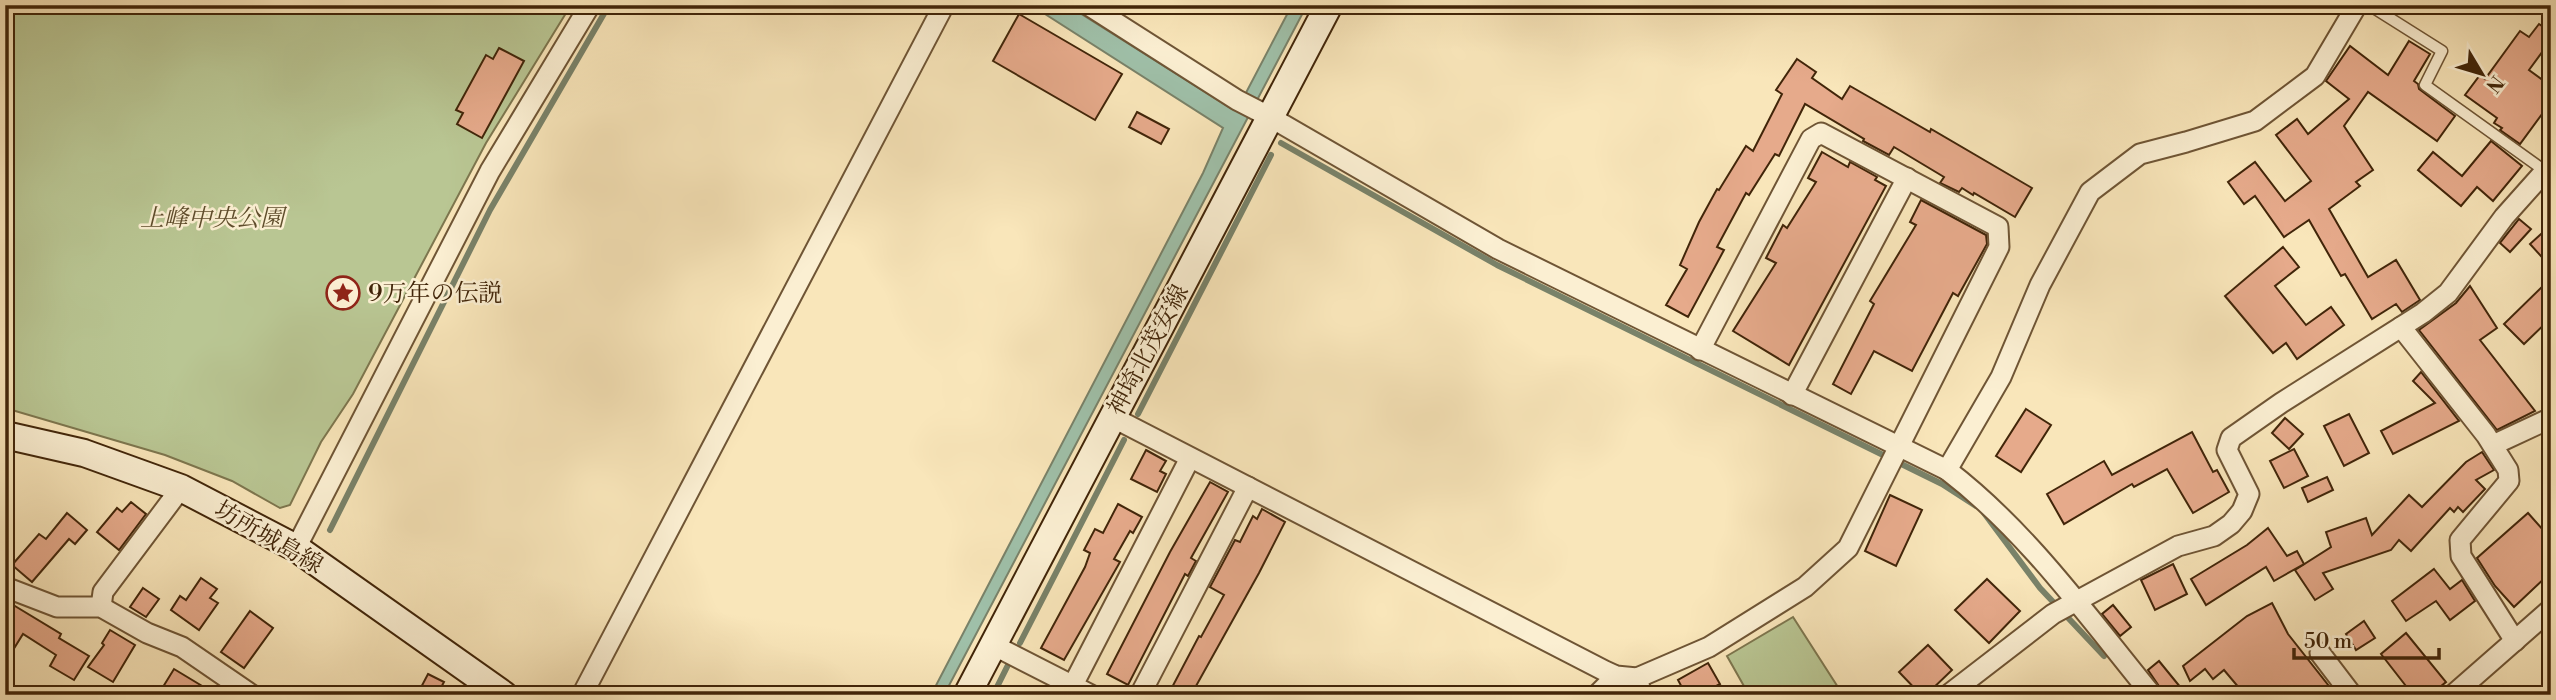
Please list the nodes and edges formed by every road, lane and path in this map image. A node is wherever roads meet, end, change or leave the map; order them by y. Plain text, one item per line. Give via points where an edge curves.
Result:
1 (590, 5) edge
2 (944, 5) edge
3 (1088, 5) edge
4 (1329, 5) edge
5 (2357, 5) edge
6 (2369, 5) edge
7 (1262, 114) junction
8 (2549, 171) edge
9 (1907, 178) junction
10 (2401, 327) junction
11 (1700, 349) junction
12 (1792, 394) junction
13 (1112, 417) junction
14 (2551, 418) edge
15 (5, 435) edge
16 (2493, 445) junction
17 (1897, 446) junction
18 (1191, 458) junction
19 (1947, 470) junction
20 (181, 488) junction
21 (1248, 488) junction
22 (296, 548) junction
23 (5, 587) edge
24 (2075, 601) junction
25 (101, 607) junction
26 (2551, 609) edge
27 (2515, 641) junction
28 (993, 645) junction
29 (2320, 653) dead end
30 (1616, 677) junction
31 (1073, 685) junction
32 (1639, 687) edge
33 (252, 695) edge
34 (505, 695) edge
35 (582, 695) edge
36 (967, 695) edge
37 (1091, 695) edge
38 (1140, 695) edge
39 (1597, 695) edge
40 (1948, 695) edge
41 (2152, 695) edge
42 (2352, 695) edge
43 (2453, 695) edge

1 - 22 street via 490,171
2 - 35 street
3 - 7 street
4 - 7 main road, 神埼北茂安線
5 - 19 street via 2315,76 2255,121 2140,153 2090,192 2040,285 2001,377
6 - 8 lane via 2442,51 2425,85
7 - 11 street via 1498,249
7 - 13 main road, 神埼北茂安線
8 - 10 street via 2504,217 2448,293
9 - 11 street via 1821,133 1811,139
9 - 12 street
9 - 17 street via 1998,227 1999,247
10 - 16 street
10 - 24 street via 2231,438 2227,450 2249,494 2231,524 2214,536 2178,546
11 - 12 street
12 - 17 street
13 - 18 street
13 - 28 main road, 神埼北茂安線
14 - 16 street
15 - 20 main road, 坊所城島線 via 84,453
16 - 27 street via 2508,470 2509,481 2460,540 2460,556
17 - 19 street
17 - 32 street via 1847,548 1805,587
18 - 21 street
18 - 31 street
19 - 24 street via 2020,536
20 - 22 main road, 坊所城島線
20 - 25 street via 103,592
21 - 30 street
21 - 38 street
22 - 34 main road, 坊所城島線
23 - 25 street via 57,607
24 - 40 street
24 - 41 street
25 - 33 street via 182,647
26 - 27 street
27 - 43 street
28 - 31 street
28 - 36 main road, 神埼北茂安線
29 - 42 street
30 - 32 street
30 - 39 street
31 - 37 street

